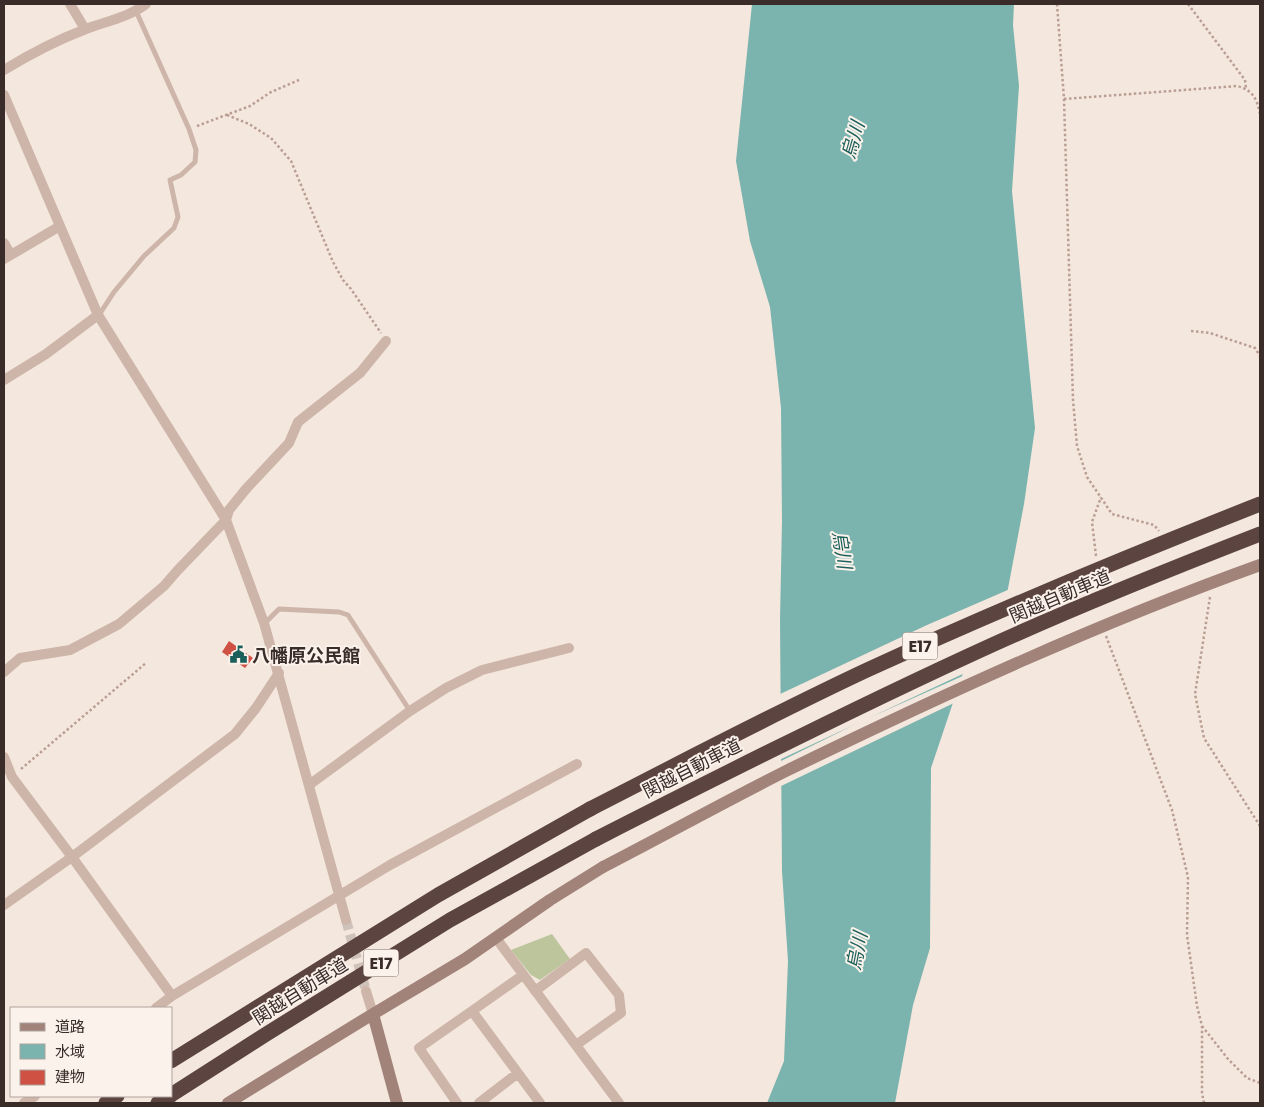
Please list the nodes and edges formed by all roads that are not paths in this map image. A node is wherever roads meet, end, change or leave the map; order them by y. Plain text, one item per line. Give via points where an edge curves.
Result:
1 (70, 4) edge
2 (146, 4) edge
3 (136, 11) junction
4 (85, 29) junction
5 (4, 70) edge
6 (4, 95) edge
7 (60, 226) junction
8 (4, 243) edge
9 (7, 257) edge
10 (98, 315) junction
11 (386, 341) road end
12 (4, 380) edge
13 (1260, 504) edge
14 (226, 520) junction
15 (1260, 534) edge
16 (1260, 565) edge
17 (264, 623) junction
18 (569, 648) dead end
19 (4, 672) edge
20 (278, 673) junction
21 (410, 711) junction
22 (4, 757) edge
23 (577, 764) dead end
24 (309, 785) junction
25 (72, 856) junction
26 (340, 895) junction
27 (4, 905) edge
28 (346, 920) tunnel mouth
29 (496, 938) junction
30 (523, 975) junction
31 (366, 991) tunnel mouth
32 (535, 991) junction
33 (172, 996) junction
34 (157, 1007) edge
35 (472, 1011) junction
36 (373, 1014) junction
37 (576, 1046) junction
38 (172, 1060) edge
39 (518, 1073) junction
40 (172, 1094) edge
41 (228, 1103) edge
42 (397, 1103) edge
43 (457, 1103) edge
44 (479, 1103) edge
45 (540, 1103) edge
46 (619, 1103) edge

1 - 4 street
2 - 3 street
3 - 4 street
3 - 10 lane via 189,129 196,150 195,162 170,180 178,218 174,228 144,256
4 - 5 street via 30,53
6 - 7 street
7 - 9 street
7 - 10 street
8 - 9 street
10 - 12 street via 46,354
10 - 14 street
11 - 14 street via 360,373 298,422 288,442 229,510
13 - 38 highway, 関越自動車道 / E17, bridge via 1076,578 865,671 764,720 590,809 438,895
14 - 17 street
14 - 19 street via 164,586 119,624 70,650 20,658
15 - 40 highway, 関越自動車道 / E17, bridge via 994,644 776,746 596,839 450,920
16 - 29 street, bridge via 1107,624 955,691 787,771 603,867
17 - 20 street
17 - 21 lane via 279,609 348,615
18 - 21 street via 482,670
20 - 24 street
20 - 25 street via 235,734
21 - 24 street
22 - 25 street via 12,777
23 - 26 street
24 - 26 street
25 - 27 street
25 - 33 street
26 - 28 street
26 - 33 street
29 - 30 street
29 - 36 street
30 - 32 street
30 - 35 street
31 - 36 street
32 - 37 street
32 - 37 street via 586,953 619,995 621,1013
33 - 34 street
35 - 39 street
35 - 43 street via 419,1048
36 - 41 street
36 - 42 street
37 - 46 street
39 - 44 street
39 - 45 street

